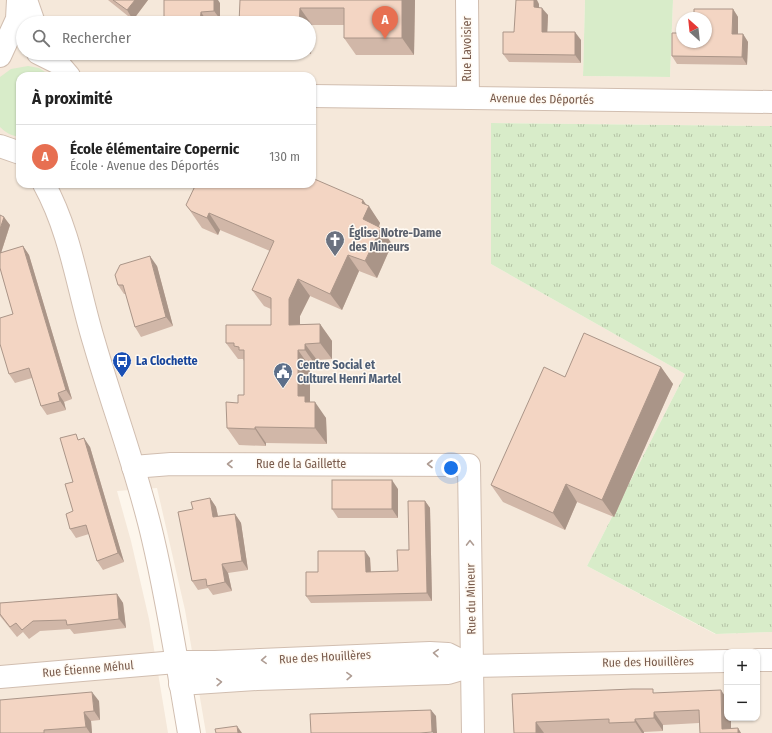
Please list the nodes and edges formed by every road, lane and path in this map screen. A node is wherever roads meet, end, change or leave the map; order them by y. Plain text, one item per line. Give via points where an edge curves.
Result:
1 (18, 0) edge
2 (26, 0) edge
3 (467, 0) edge
4 (17, 16) edge
5 (32, 16) edge
6 (16, 20) edge
7 (16, 53) edge
8 (0, 57) edge
9 (316, 96) edge
10 (468, 98) junction
11 (772, 102) edge
12 (46, 188) edge
13 (60, 188) edge
14 (64, 232) junction
15 (469, 464) joint
16 (134, 467) junction
17 (760, 660) edge
18 (772, 660) edge
19 (724, 661) edge
20 (176, 662) junction
21 (472, 666) junction
22 (0, 678) edge
23 (180, 684) junction
24 (189, 733) edge
25 (473, 733) edge

1 - 4 street
2 - 5 street
3 - 10 street, Rue Lavoisier
6 - 8 street
7 - 8 street
9 - 10 street, Avenue des Déportés
10 - 11 street, Avenue des Déportés
12 - 14 street
13 - 14 street
14 - 16 street via 98,358
15 -> 16 street, Rue de la Gaillette via 171,464
21 -> 15 street, Rue du Mineur
16 - 20 street via 154,540
17 - 18 street
19 - 21 street, Rue des Houillères
21 -> 20 street, Rue des Houillères via 448,654 430,653
20 - 22 street, Rue Étienne Méhul
20 - 23 street
23 -> 21 street, Rue des Houillères via 448,672
21 - 25 street, Rue du Mineur
23 - 24 street

